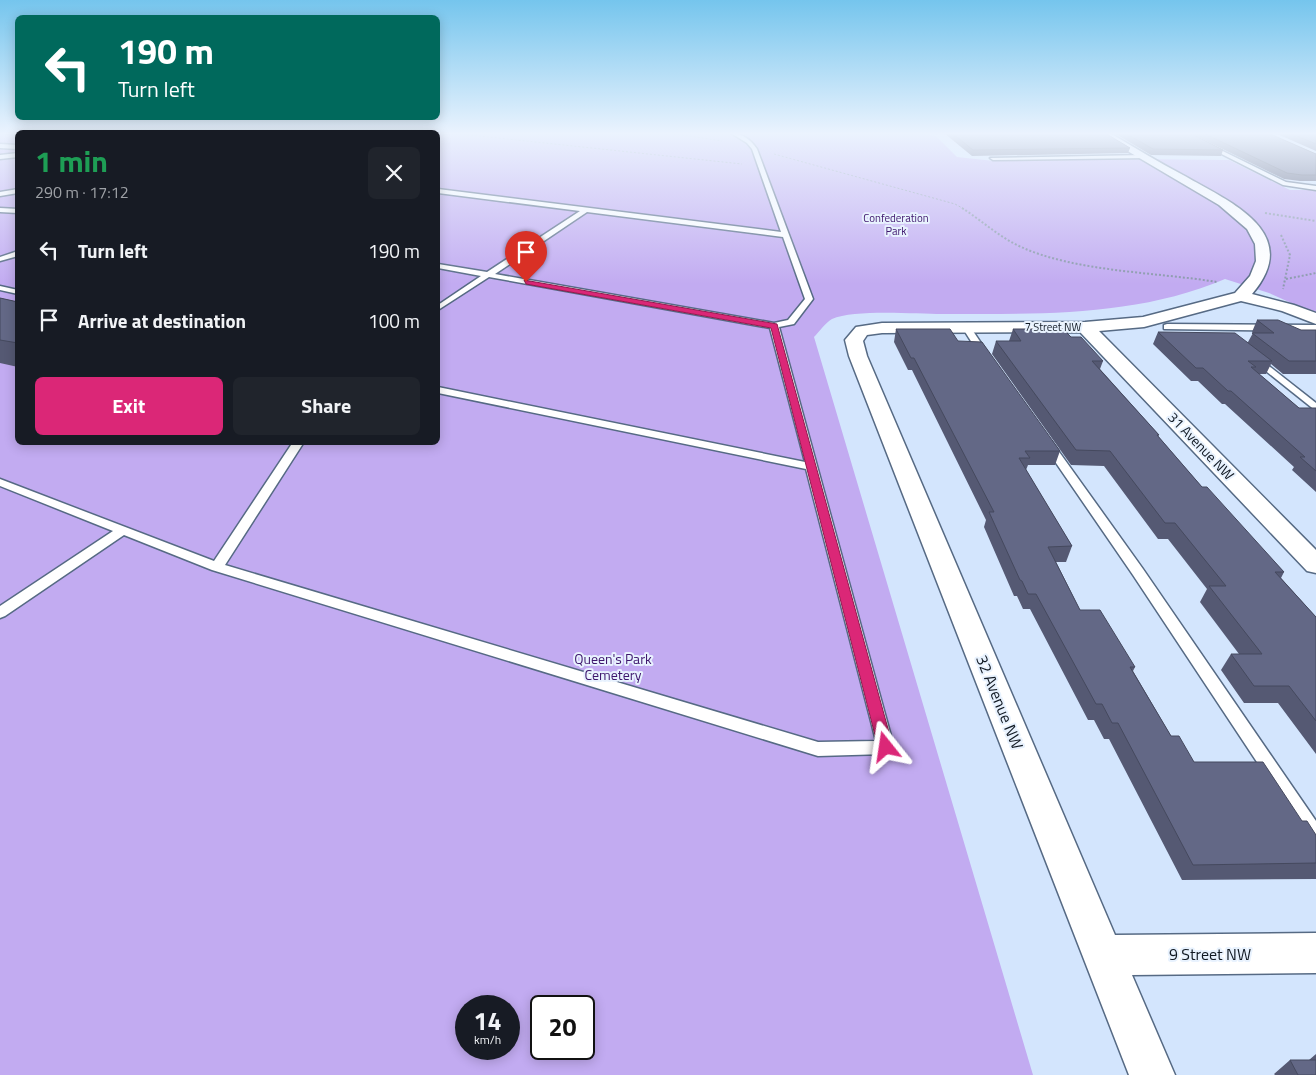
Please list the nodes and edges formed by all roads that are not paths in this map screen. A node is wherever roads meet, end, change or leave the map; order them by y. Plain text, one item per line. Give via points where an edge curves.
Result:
1 (766, 183) edge
2 (1189, 183) edge
3 (1283, 183) edge
4 (1316, 188) edge
5 (440, 191) edge
6 (15, 192) edge
7 (0, 194) edge
8 (0, 210) edge
9 (15, 210) edge
10 (586, 210) junction
11 (785, 235) junction
12 (15, 254) edge
13 (0, 259) edge
14 (440, 266) edge
15 (488, 275) junction
16 (0, 288) edge
17 (15, 291) edge
18 (1241, 296) junction
19 (440, 307) edge
20 (1316, 319) edge
21 (774, 326) junction
22 (966, 327) junction
23 (1086, 327) junction
24 (1167, 327) dead end
25 (1216, 327) junction
26 (1316, 328) edge
27 (862, 331) joint
28 (1231, 339) edge
29 (1247, 352) edge
30 (992, 366) edge
31 (440, 390) edge
32 (1316, 408) edge
33 (1037, 429) edge
34 (297, 445) edge
35 (810, 466) junction
36 (0, 482) edge
37 (123, 530) junction
38 (1316, 564) edge
39 (218, 567) junction
40 (0, 613) edge
41 (1316, 836) edge
42 (1316, 953) edge
43 (1103, 955) junction
44 (1152, 1075) edge

1 - 11 lane
2 - 18 street via 1246,219 1260,236 1265,254 1259,275
3 - 4 lane
5 - 10 lane
6 - 7 lane
8 - 9 lane
10 - 11 lane
10 - 15 lane
11 - 21 lane via 809,299 791,322
12 - 13 lane
14 - 15 lane
15 - 19 lane
15 - 21 lane
16 - 17 lane
18 - 20 street
18 - 23 street, 7 Street NW via 1144,322
21 - 35 lane
22 - 23 street, 7 Street NW
22 - 27 street, 7 Street NW
22 - 30 lane
23 - 38 street, 31 Avenue NW
24 - 25 lane
25 - 26 lane
25 - 28 lane
27 - 43 street, 32 Avenue NW via 854,340 858,356
29 - 32 lane
31 - 35 lane
33 - 41 lane
34 - 39 lane
35 - 39 lane via 886,747 818,749
36 - 37 lane
37 - 39 lane
37 - 40 lane
42 - 43 street, 9 Street NW
43 - 44 street, 32 Avenue NW

